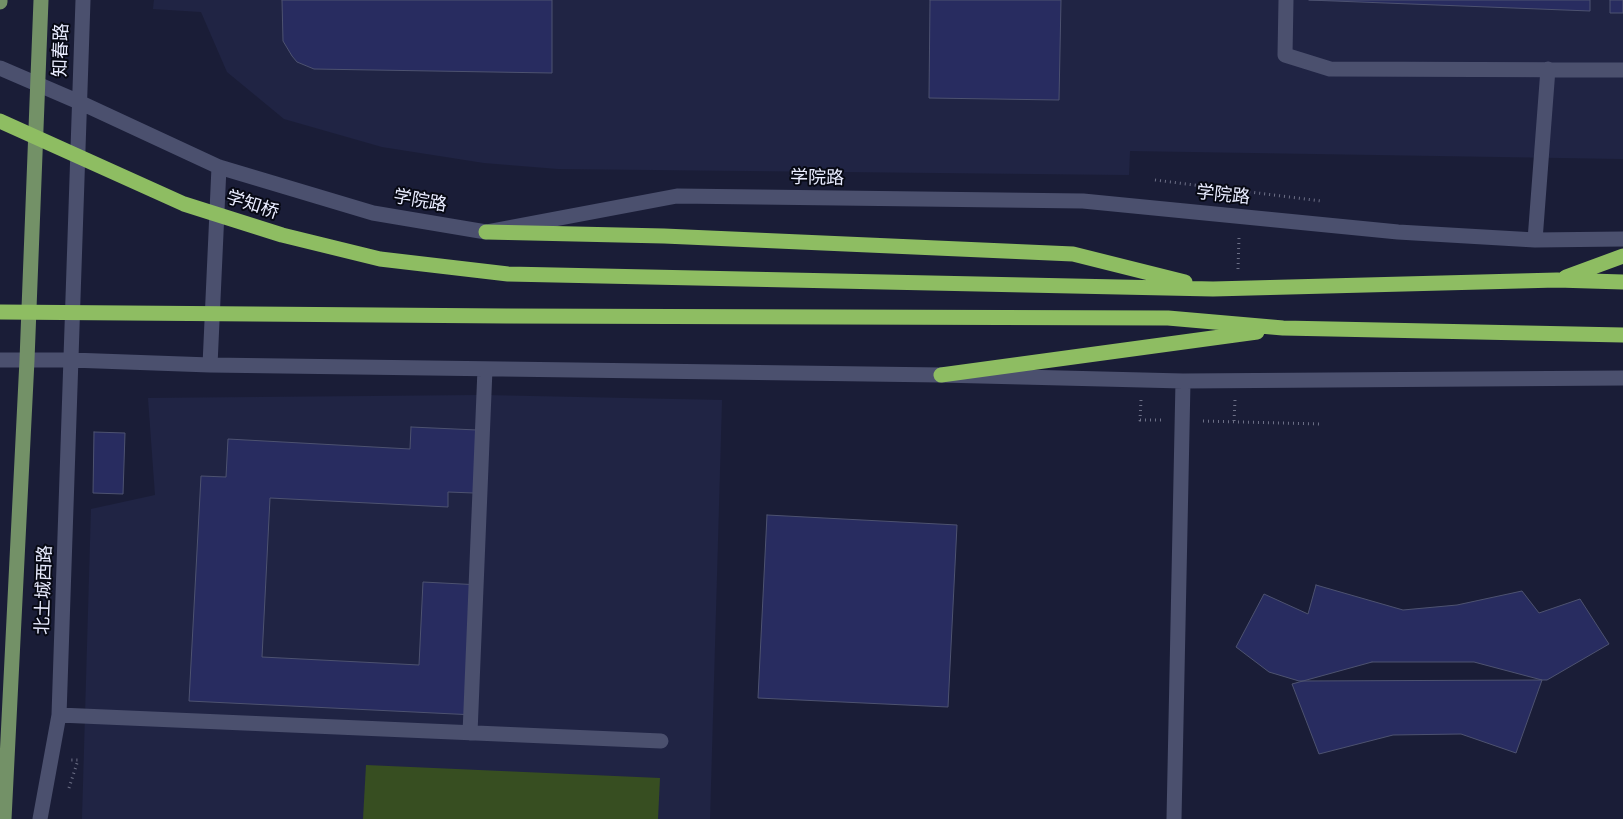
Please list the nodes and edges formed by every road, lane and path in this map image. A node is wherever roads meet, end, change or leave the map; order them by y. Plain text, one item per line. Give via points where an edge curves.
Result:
1 (41, 0) edge
2 (83, 0) edge
3 (1286, 0) edge
4 (0, 68) edge
5 (1548, 69) junction
6 (1623, 70) edge
7 (39, 85) junction
8 (79, 102) junction
9 (0, 121) edge
10 (219, 167) junction
11 (1155, 180) dead end
12 (1323, 202) dead end
13 (486, 232) junction
14 (1623, 239) edge
15 (1535, 240) junction
16 (1623, 256) edge
17 (1557, 280) junction
18 (1623, 282) edge
19 (1213, 289) junction
20 (0, 312) edge
21 (1283, 328) junction
22 (1623, 335) edge
23 (0, 360) edge
24 (27, 360) junction
25 (71, 360) junction
26 (210, 365) junction
27 (485, 369) junction
28 (941, 375) junction
29 (1623, 378) edge
30 (1142, 380) junction
31 (1183, 381) junction
32 (1167, 420) dead end
33 (1196, 421) dead end
34 (1322, 424) dead end
35 (59, 716) junction
36 (470, 733) junction
37 (661, 741) dead end
38 (4, 819) edge
39 (40, 819) edge
40 (1174, 819) edge

1 - 7 main road, 知春路
2 - 8 street, 知春路
3 - 5 street via 1285,55 1330,69
4 - 7 street, 学院路
5 - 6 street
5 - 15 street
7 - 8 street, 学院路
7 - 24 main road, 知春路
8 - 10 street, 学院路
8 - 25 street, 知春路
9 - 19 highway, 学知桥 via 184,204 282,235 380,259 508,274
10 - 13 street, 学院路 via 373,213
10 - 26 street
11 - 12 path
13 - 15 street, 学院路 via 677,196 1083,200 1398,232
13 - 19 highway via 664,236 1073,254
14 - 15 street, 学院路
16 - 17 highway
17 - 18 highway
17 - 19 highway
20 - 21 highway via 1168,318
21 - 22 highway
21 - 28 highway
23 - 24 street
24 - 25 street
24 - 38 main road, 北土城西路
25 - 26 street
25 - 35 street, 北土城西路
26 - 27 street
27 - 28 street
27 - 36 street
28 - 30 street
29 - 31 street
30 - 31 street
30 - 32 path via 1140,420
31 - 40 street
33 - 34 path
35 - 36 street
35 - 39 street, 北土城西路
36 - 37 street

